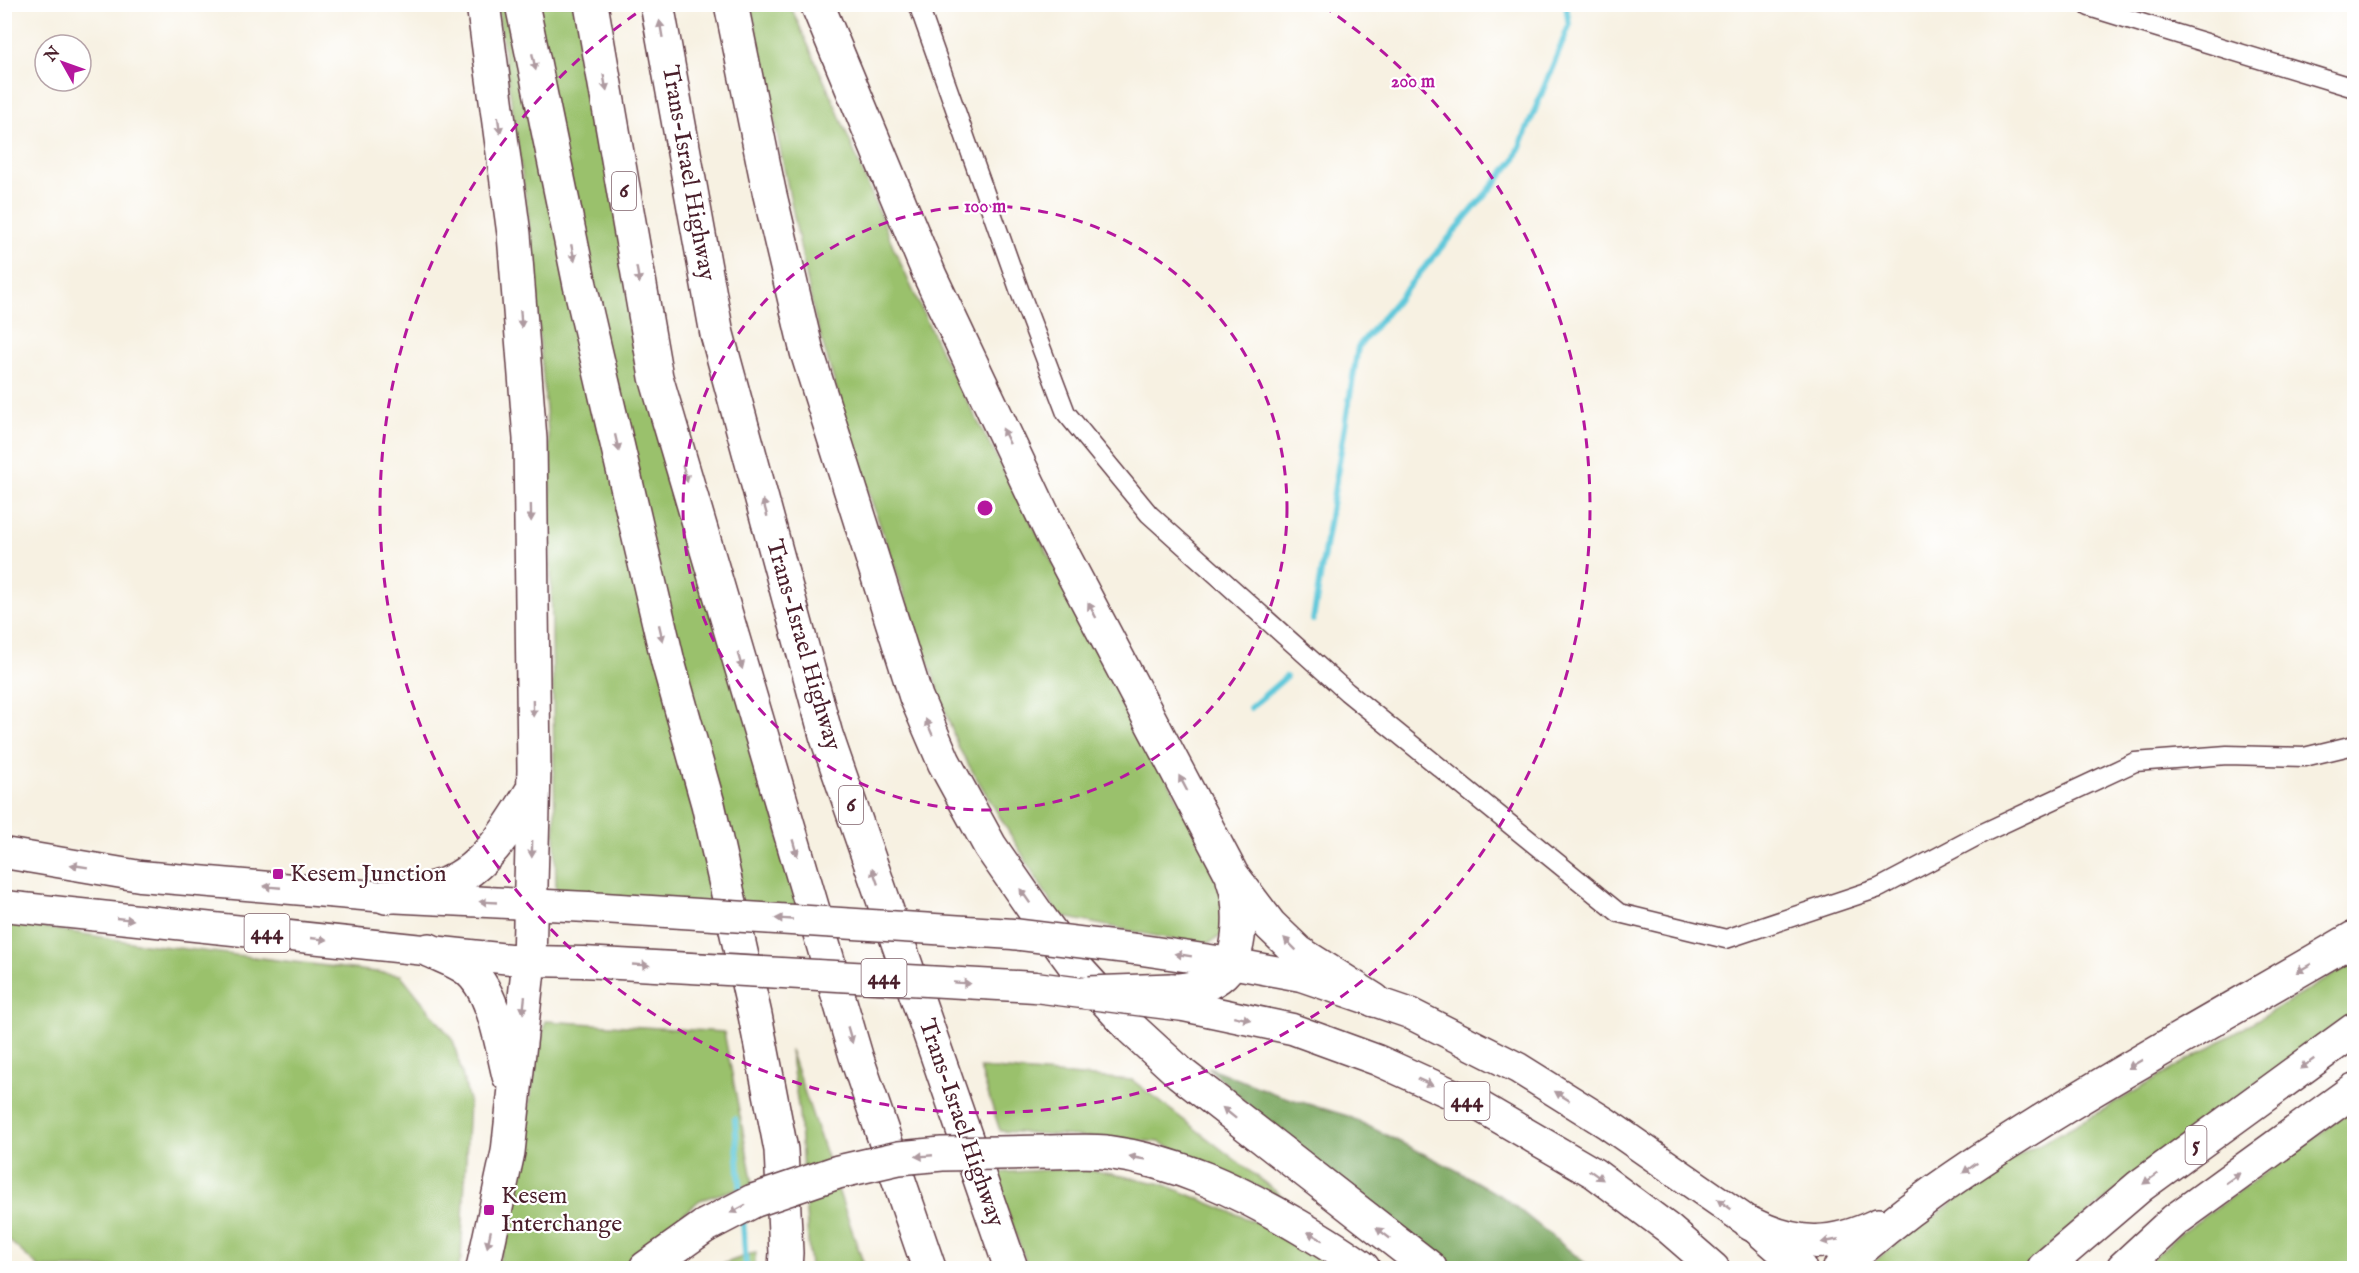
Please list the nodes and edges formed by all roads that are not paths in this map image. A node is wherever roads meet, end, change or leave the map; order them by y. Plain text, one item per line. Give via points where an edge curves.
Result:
1 (483, 4) edge
2 (522, 4) edge
3 (591, 4) edge
4 (657, 4) edge
5 (731, 4) edge
6 (817, 4) edge
7 (918, 4) edge
8 (2089, 7) dead end
9 (2355, 88) edge
10 (2355, 745) edge
11 (534, 787) junction
12 (4, 853) edge
13 (1232, 875) junction
14 (386, 897) junction
15 (531, 905) junction
16 (4, 906) edge
17 (2355, 938) edge
18 (429, 950) junction
19 (529, 961) junction
20 (1231, 963) junction
21 (1089, 993) joint
22 (1178, 998) junction
23 (1374, 1000) junction
24 (2355, 1030) edge
25 (2355, 1090) edge
26 (514, 1095) junction
27 (1905, 1213) junction
28 (1751, 1224) junction
29 (483, 1269) edge
30 (646, 1269) edge
31 (785, 1269) edge
32 (929, 1269) edge
33 (1011, 1269) edge
34 (1363, 1269) edge
35 (1430, 1269) edge
36 (1714, 1269) edge
37 (1801, 1269) edge
38 (1840, 1269) edge
39 (2044, 1269) edge
40 (2123, 1269) edge

1 -> 11 highway via 514,234 530,438
2 -> 31 highway via 579,285 668,662 708,804 755,1015 781,1150
3 -> 32 highway, 6 via 656,377 856,1056
33 -> 4 highway, Trans-Israel Highway / 6 via 823,723 717,334
35 -> 5 highway via 1197,1087 1131,1028 1079,971 990,846 944,762 916,697 807,352
13 -> 6 highway via 1052,534 930,276
7 - 10 street via 1066,413 1157,522 1347,692 1619,913 1726,939 1879,888 1983,832 2135,762 2227,755 2304,757
8 - 9 street
11 - 14 highway via 510,828 471,870 444,884
11 -> 15 highway
14 -> 12 main road, 444 via 140,876
13 - 20 highway via 1238,894 1239,929
23 -> 13 highway via 1298,952 1270,925
15 -> 14 main road, 444
15 - 19 highway
20 -> 15 main road, 444, bridge via 1013,934
16 -> 18 main road, 444
17 -> 27 highway via 2110,1078
18 - 19 main road, 444
18 - 26 highway via 466,969 483,987
19 -> 21 main road, 444, bridge via 936,981
19 -> 26 highway
20 - 22 highway via 1210,982 1185,990
20 - 23 main road, 444 via 1301,976
21 - 22 highway, bridge
22 -> 36 main road, 444 via 1292,1029 1377,1060 1481,1107 1594,1173 1669,1229
28 -> 23 main road, 444 via 1606,1123 1518,1068 1408,1012
24 -> 39 highway, 5 via 2140,1186
40 -> 25 highway, 5 via 2175,1220
26 -> 29 highway via 508,1152
27 -> 28 highway via 1869,1230 1818,1243 1774,1235
27 - 38 highway
28 - 37 main road, 444
34 -> 30 highway, bridge via 1333,1247 1215,1181 1152,1161 1104,1152 942,1154 899,1158 838,1172 753,1201 705,1226

